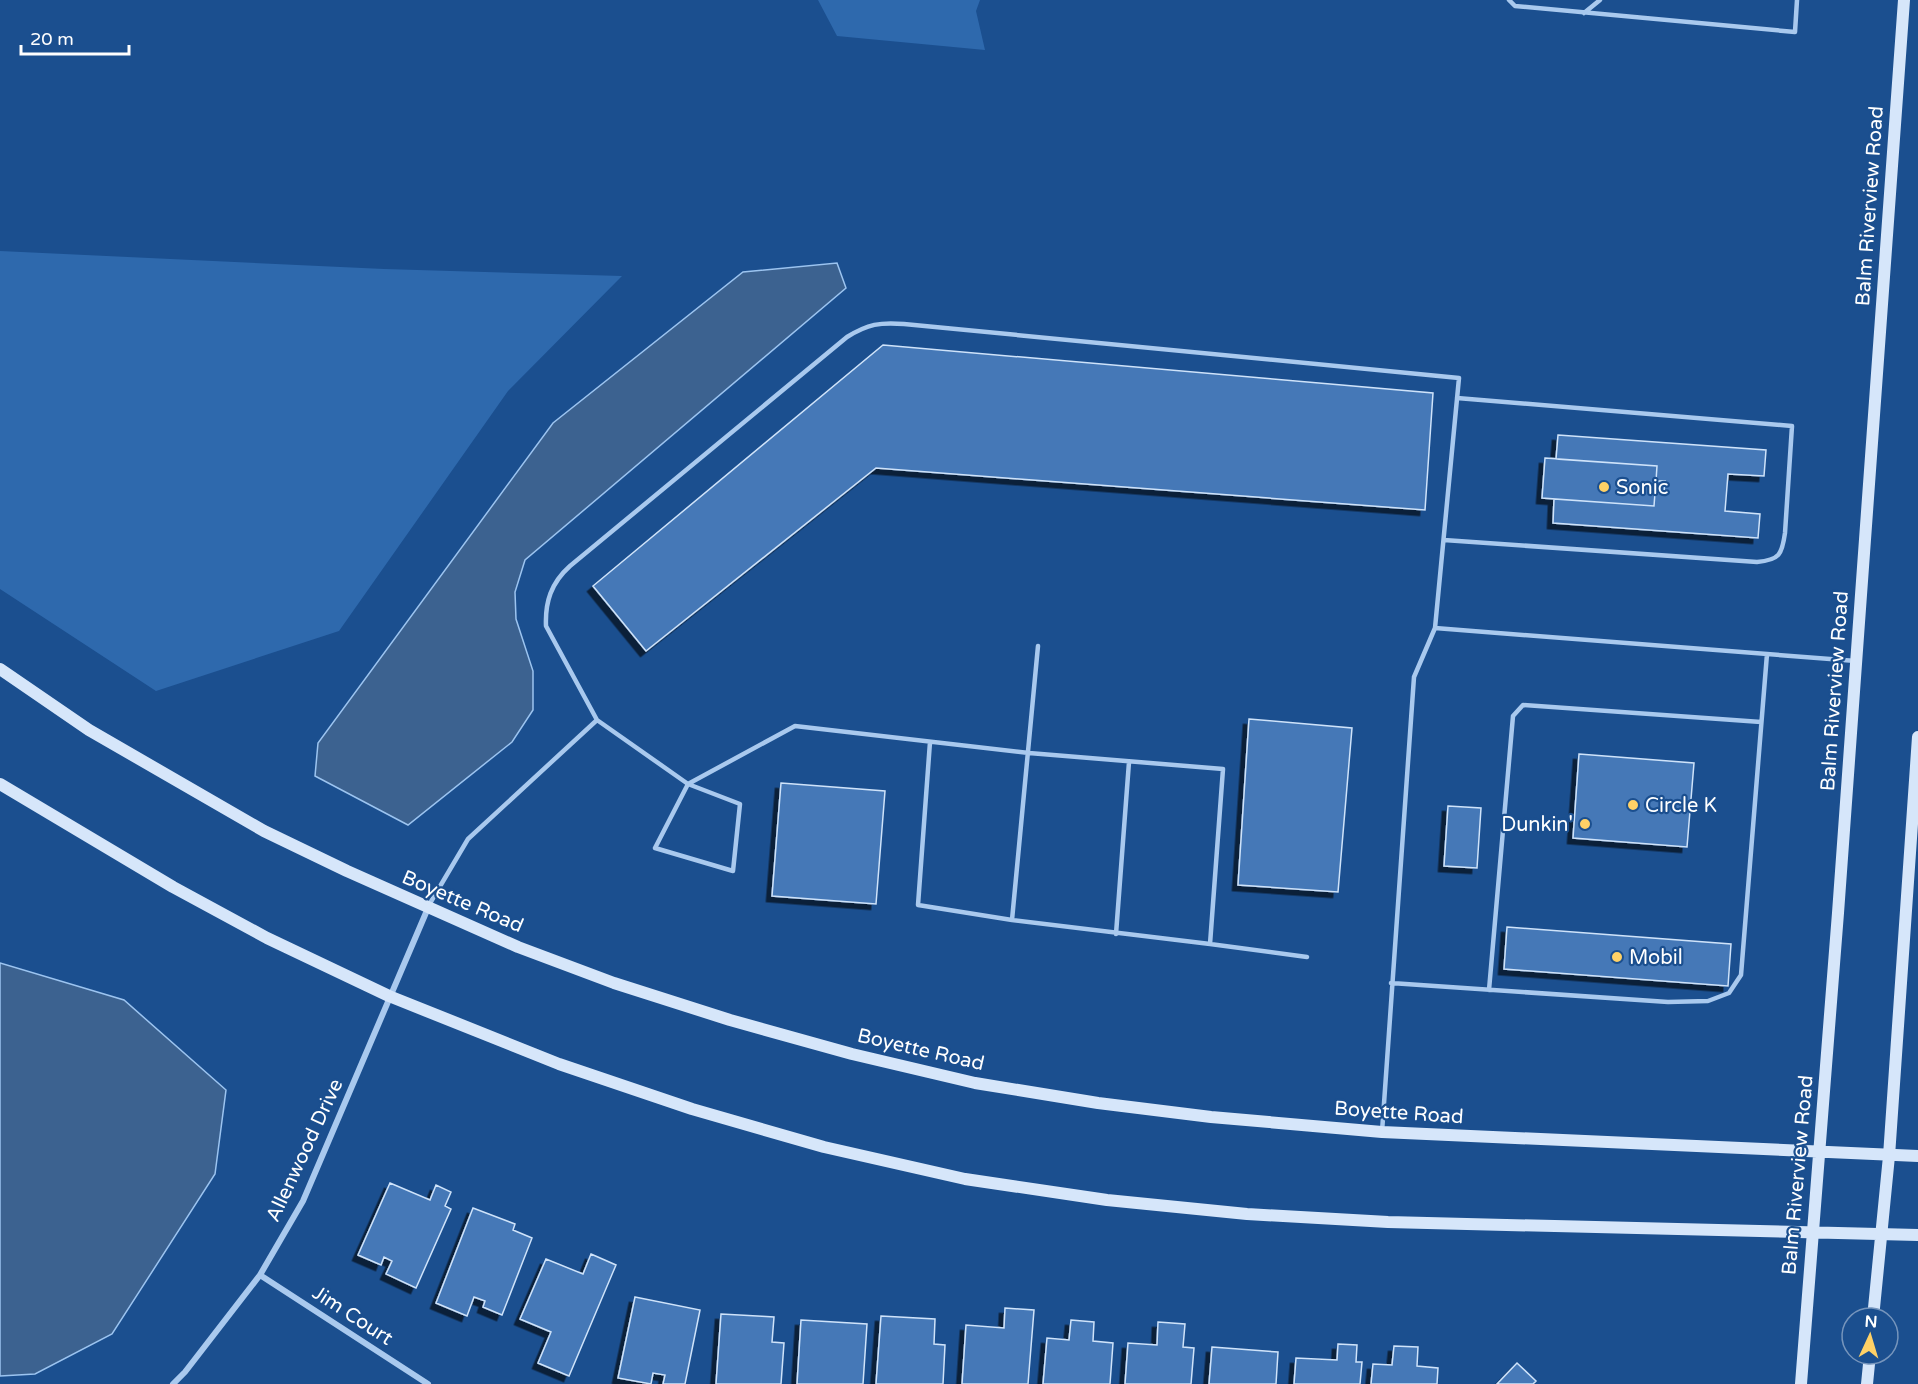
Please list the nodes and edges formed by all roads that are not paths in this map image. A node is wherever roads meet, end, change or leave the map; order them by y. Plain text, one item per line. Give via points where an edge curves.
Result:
1 (1509, 0) edge
2 (1600, 0) edge
3 (1797, 0) edge
4 (1904, 0) edge
5 (1584, 13) junction
6 (1457, 398) junction
7 (1444, 540) junction
8 (1436, 628) junction
9 (1038, 646) dead end
10 (1767, 654) junction
11 (1856, 661) junction
12 (0, 669) edge
13 (597, 720) junction
14 (1761, 722) junction
15 (1918, 737) edge
16 (930, 742) junction
17 (1029, 753) junction
18 (1129, 762) junction
19 (0, 784) edge
20 (688, 784) junction
21 (428, 908) junction
22 (1012, 920) junction
23 (1116, 933) junction
24 (1210, 944) junction
25 (1306, 957) dead end
26 (1391, 983) junction
27 (1489, 990) junction
28 (389, 996) junction
29 (1382, 1132) junction
30 (1818, 1152) junction
31 (1889, 1156) junction
32 (1918, 1156) edge
33 (1812, 1232) junction
34 (1882, 1234) junction
35 (1918, 1236) edge
36 (260, 1275) junction
37 (1874, 1306) edge
38 (1869, 1366) edge
39 (173, 1384) edge
40 (429, 1384) edge
41 (1801, 1384) edge
42 (1867, 1384) edge

1 - 5 lane via 1515,6
2 - 5 lane
3 - 5 lane via 1795,32
4 - 11 main road, Balm Riverview Road
6 - 7 lane
6 - 7 lane via 1792,426 1785,533 1778,556 1757,562
6 - 13 lane via 1459,378 883,322 863,327 570,566 552,587 546,626
7 - 8 lane
8 - 10 lane
8 - 26 lane via 1414,677
9 - 17 lane
10 - 11 lane
10 - 14 lane
11 - 30 main road, Balm Riverview Road
12 - 21 main road, Boyette Road via 89,730 264,831
13 - 20 lane
13 - 21 lane via 468,839
14 - 27 lane via 1741,975 1729,993 1708,1001 1668,1002
14 - 27 lane via 1523,705 1513,716
15 - 31 main road
16 - 17 lane
16 - 20 lane via 795,726
16 - 22 lane via 918,905
17 - 18 lane
17 - 22 lane
18 - 23 lane
18 - 24 lane via 1223,769
19 - 28 main road via 173,887 267,938
20 - 20 lane via 655,848 733,871 740,804
21 - 28 street, Allenwood Drive
21 - 29 main road, Boyette Road via 614,983 729,1020 975,1083 1199,1116
22 - 23 lane
23 - 24 lane
24 - 25 lane
26 - 27 lane
26 - 29 lane
28 - 33 main road via 559,1064 692,1109 824,1147 965,1179 1107,1200 1247,1214 1388,1222
28 - 36 street, Allenwood Drive via 303,1201
29 - 30 main road, Boyette Road
30 - 31 main road, Boyette Road
30 - 33 main road, Balm Riverview Road
31 - 32 main road, Boyette Road
31 - 34 main road
33 - 34 main road
33 - 41 main road, Balm Riverview Road
34 - 35 main road
34 - 37 main road
36 - 39 street, Allenwood Drive
36 - 40 street, Jim Court
38 - 42 main road

